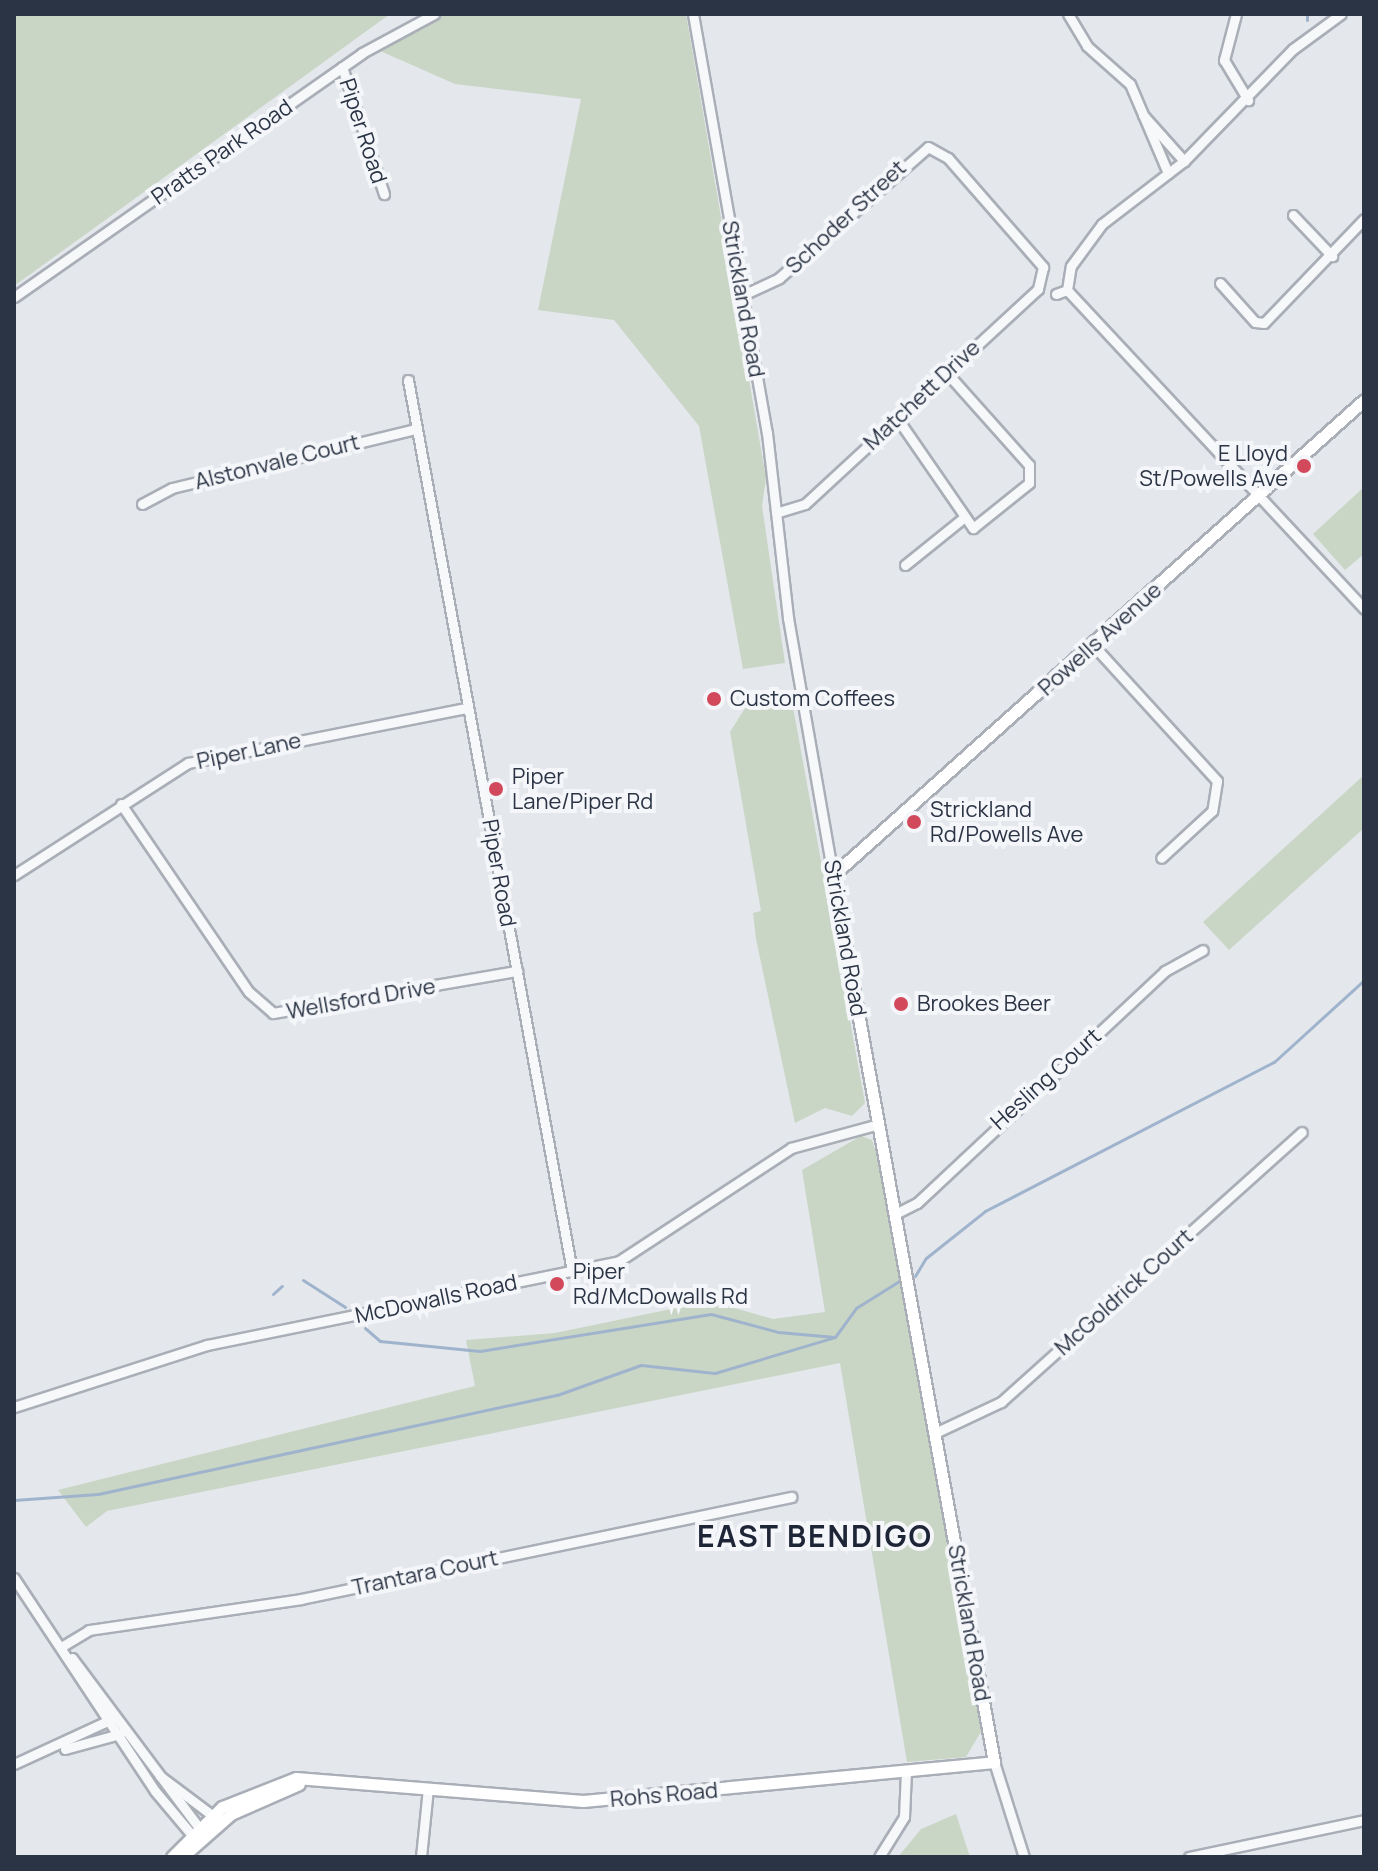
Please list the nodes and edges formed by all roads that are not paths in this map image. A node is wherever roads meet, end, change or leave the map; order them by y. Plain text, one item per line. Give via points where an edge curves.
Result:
1 (434, 14) edge
2 (693, 14) edge
3 (1068, 14) edge
4 (1236, 14) edge
5 (1341, 14) edge
6 (342, 67) junction
7 (1248, 100) junction
8 (1141, 112) junction
9 (1184, 161) junction
10 (1168, 173) junction
11 (384, 194) dead end
12 (1293, 215) dead end
13 (1364, 219) edge
14 (1332, 256) junction
15 (1039, 258) joint
16 (1220, 283) dead end
17 (1067, 290) junction
18 (1056, 294) dead end
19 (743, 295) junction
20 (14, 297) edge
21 (946, 372) junction
22 (408, 380) dead end
23 (1364, 400) edge
24 (897, 418) junction
25 (416, 429) junction
26 (1259, 494) junction
27 (142, 504) dead end
28 (776, 513) junction
29 (962, 519) junction
30 (905, 565) dead end
31 (1364, 609) edge
32 (1093, 645) junction
33 (467, 708) junction
34 (121, 804) junction
35 (1161, 858) dead end
36 (14, 875) edge
37 (833, 875) junction
38 (1203, 950) dead end
39 (517, 971) junction
40 (879, 1124) junction
41 (1302, 1132) dead end
42 (895, 1214) junction
43 (572, 1271) junction
44 (14, 1407) edge
45 (935, 1433) junction
46 (791, 1497) dead end
47 (14, 1578) edge
48 (61, 1647) junction
49 (112, 1720) junction
50 (121, 1733) junction
51 (46, 1751) junction
52 (146, 1762) junction
53 (994, 1762) junction
54 (14, 1764) edge
55 (906, 1772) junction
56 (335, 1778) junction
57 (428, 1788) junction
58 (212, 1815) junction
59 (1364, 1820) edge
60 (197, 1834) junction
61 (172, 1857) edge
62 (182, 1857) edge
63 (421, 1857) edge
64 (879, 1857) edge
65 (1024, 1857) edge
66 (1189, 1857) edge

1 - 6 street, Pratts Park Road
2 - 19 street, Strickland Road
3 - 8 street via 1087,46 1130,84
4 - 7 street via 1224,60
5 - 7 street via 1293,49
6 - 11 street, Piper Road
6 - 20 street, Pratts Park Road
7 - 9 street
8 - 9 street
8 - 10 street
9 - 10 street
10 - 17 street via 1094,232 1071,266
12 - 14 street
13 - 14 street
14 - 16 street via 1264,323
15 - 19 street, Schoder Street via 934,148 920,150 779,278
15 - 21 street, Matchett Drive via 1044,272 1038,289
17 - 18 street
17 - 26 street
19 - 28 street, Strickland Road
21 - 24 street, Matchett Drive
21 - 29 street via 1033,475 981,525
22 - 25 street, Piper Road
23 - 26 main road, Powells Avenue
24 - 28 street, Matchett Drive via 805,504
24 - 29 street via 924,448
25 - 27 street, Alstonvale Court via 172,488
25 - 33 street, Piper Road
26 - 31 street
26 - 32 main road, Powells Avenue
28 - 37 street, Strickland Road
29 - 30 street
32 - 35 street via 1217,781 1212,811
32 - 37 main road, Powells Avenue
33 - 34 street, Piper Lane via 200,760
33 - 39 street, Piper Road
34 - 36 street, Piper Lane
34 - 39 street, Wellsford Drive via 249,992 273,1013
37 - 40 main road, Strickland Road
38 - 42 street, Hesling Court via 1165,971 917,1203
39 - 43 street, Piper Road
40 - 42 main road, Strickland Road
40 - 43 street, McDowalls Road via 800,1144 641,1252
41 - 45 street, McGoldrick Court via 1001,1402
42 - 45 main road, Strickland Road
43 - 44 street, McDowalls Road via 207,1345
45 - 53 main road, Strickland Road
46 - 48 street, Trantara Court via 301,1599 89,1630
47 - 48 street
48 - 49 street
49 - 50 street
49 - 51 street
50 - 51 street
50 - 52 street
50 - 60 street
51 - 54 street
52 - 58 street
52 - 60 street
53 - 55 main road, Rohs Road
53 - 65 street, Strickland Road
55 - 57 main road, Rohs Road via 583,1801
55 - 64 street via 904,1817
56 - 57 main road, Rohs Road
56 - 58 main road, Rohs Road via 280,1781
56 - 60 main road, Rohs Road via 266,1795
57 - 63 street
58 - 60 main road, Rohs Road
59 - 66 street
60 - 61 main road
60 - 62 main road

